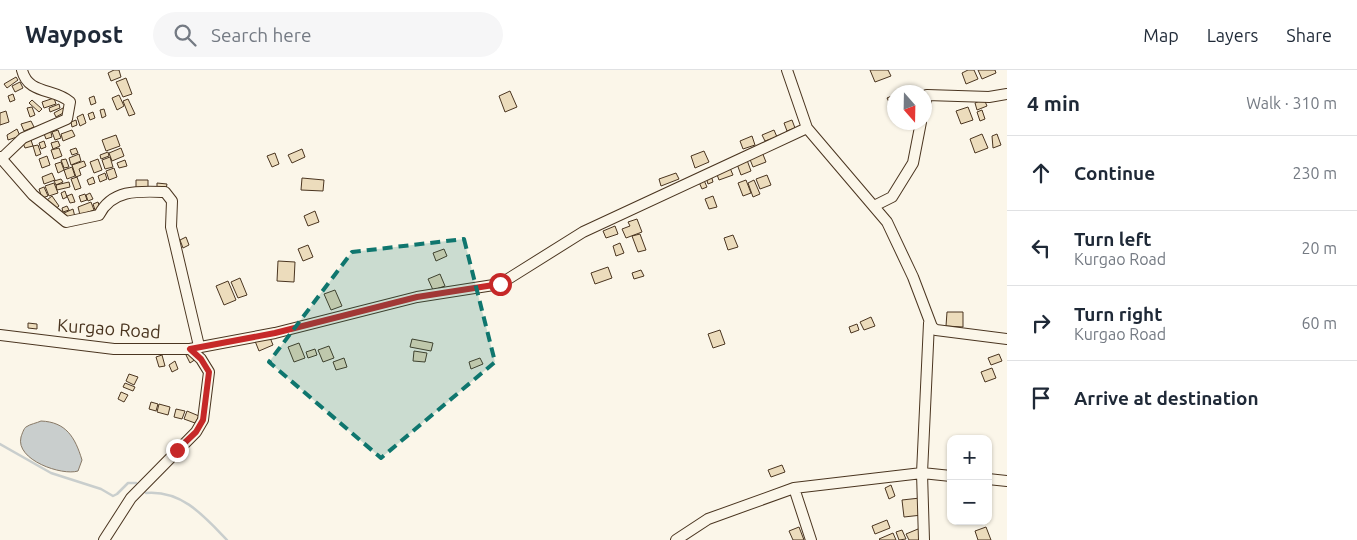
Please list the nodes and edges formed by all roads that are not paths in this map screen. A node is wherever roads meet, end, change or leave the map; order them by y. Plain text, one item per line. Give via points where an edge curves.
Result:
1 (22, 70) edge
2 (787, 70) edge
3 (1007, 94) edge
4 (932, 95) edge
5 (807, 128) junction
6 (920, 130) edge
7 (1, 158) edge
8 (874, 206) junction
9 (929, 323) junction
10 (0, 335) edge
11 (1007, 339) edge
12 (194, 348) junction
13 (922, 473) junction
14 (947, 476) edge
15 (992, 479) edge
16 (1007, 481) edge
17 (794, 488) junction
18 (104, 540) edge
19 (676, 540) edge
20 (811, 540) edge
21 (924, 540) edge

1 - 7 street via 24,79 41,92 62,95 70,102 67,118 23,138
2 - 5 street
3 - 4 street via 989,97
5 - 8 street
5 - 12 street, Kurgao Road via 583,232 500,284 417,297 275,333
6 - 8 street via 914,163 892,198
7 - 12 street via 33,195 66,222 99,215 105,202 127,193 165,192 172,201 172,227
8 - 9 street via 898,244
9 - 11 street via 936,330
9 - 13 street
10 - 12 street, Kurgao Road via 114,349
12 - 18 street via 209,372 203,420 196,432 131,498
13 - 14 street
13 - 17 street
13 - 21 street
15 - 16 street
17 - 19 street via 708,519
17 - 20 street

